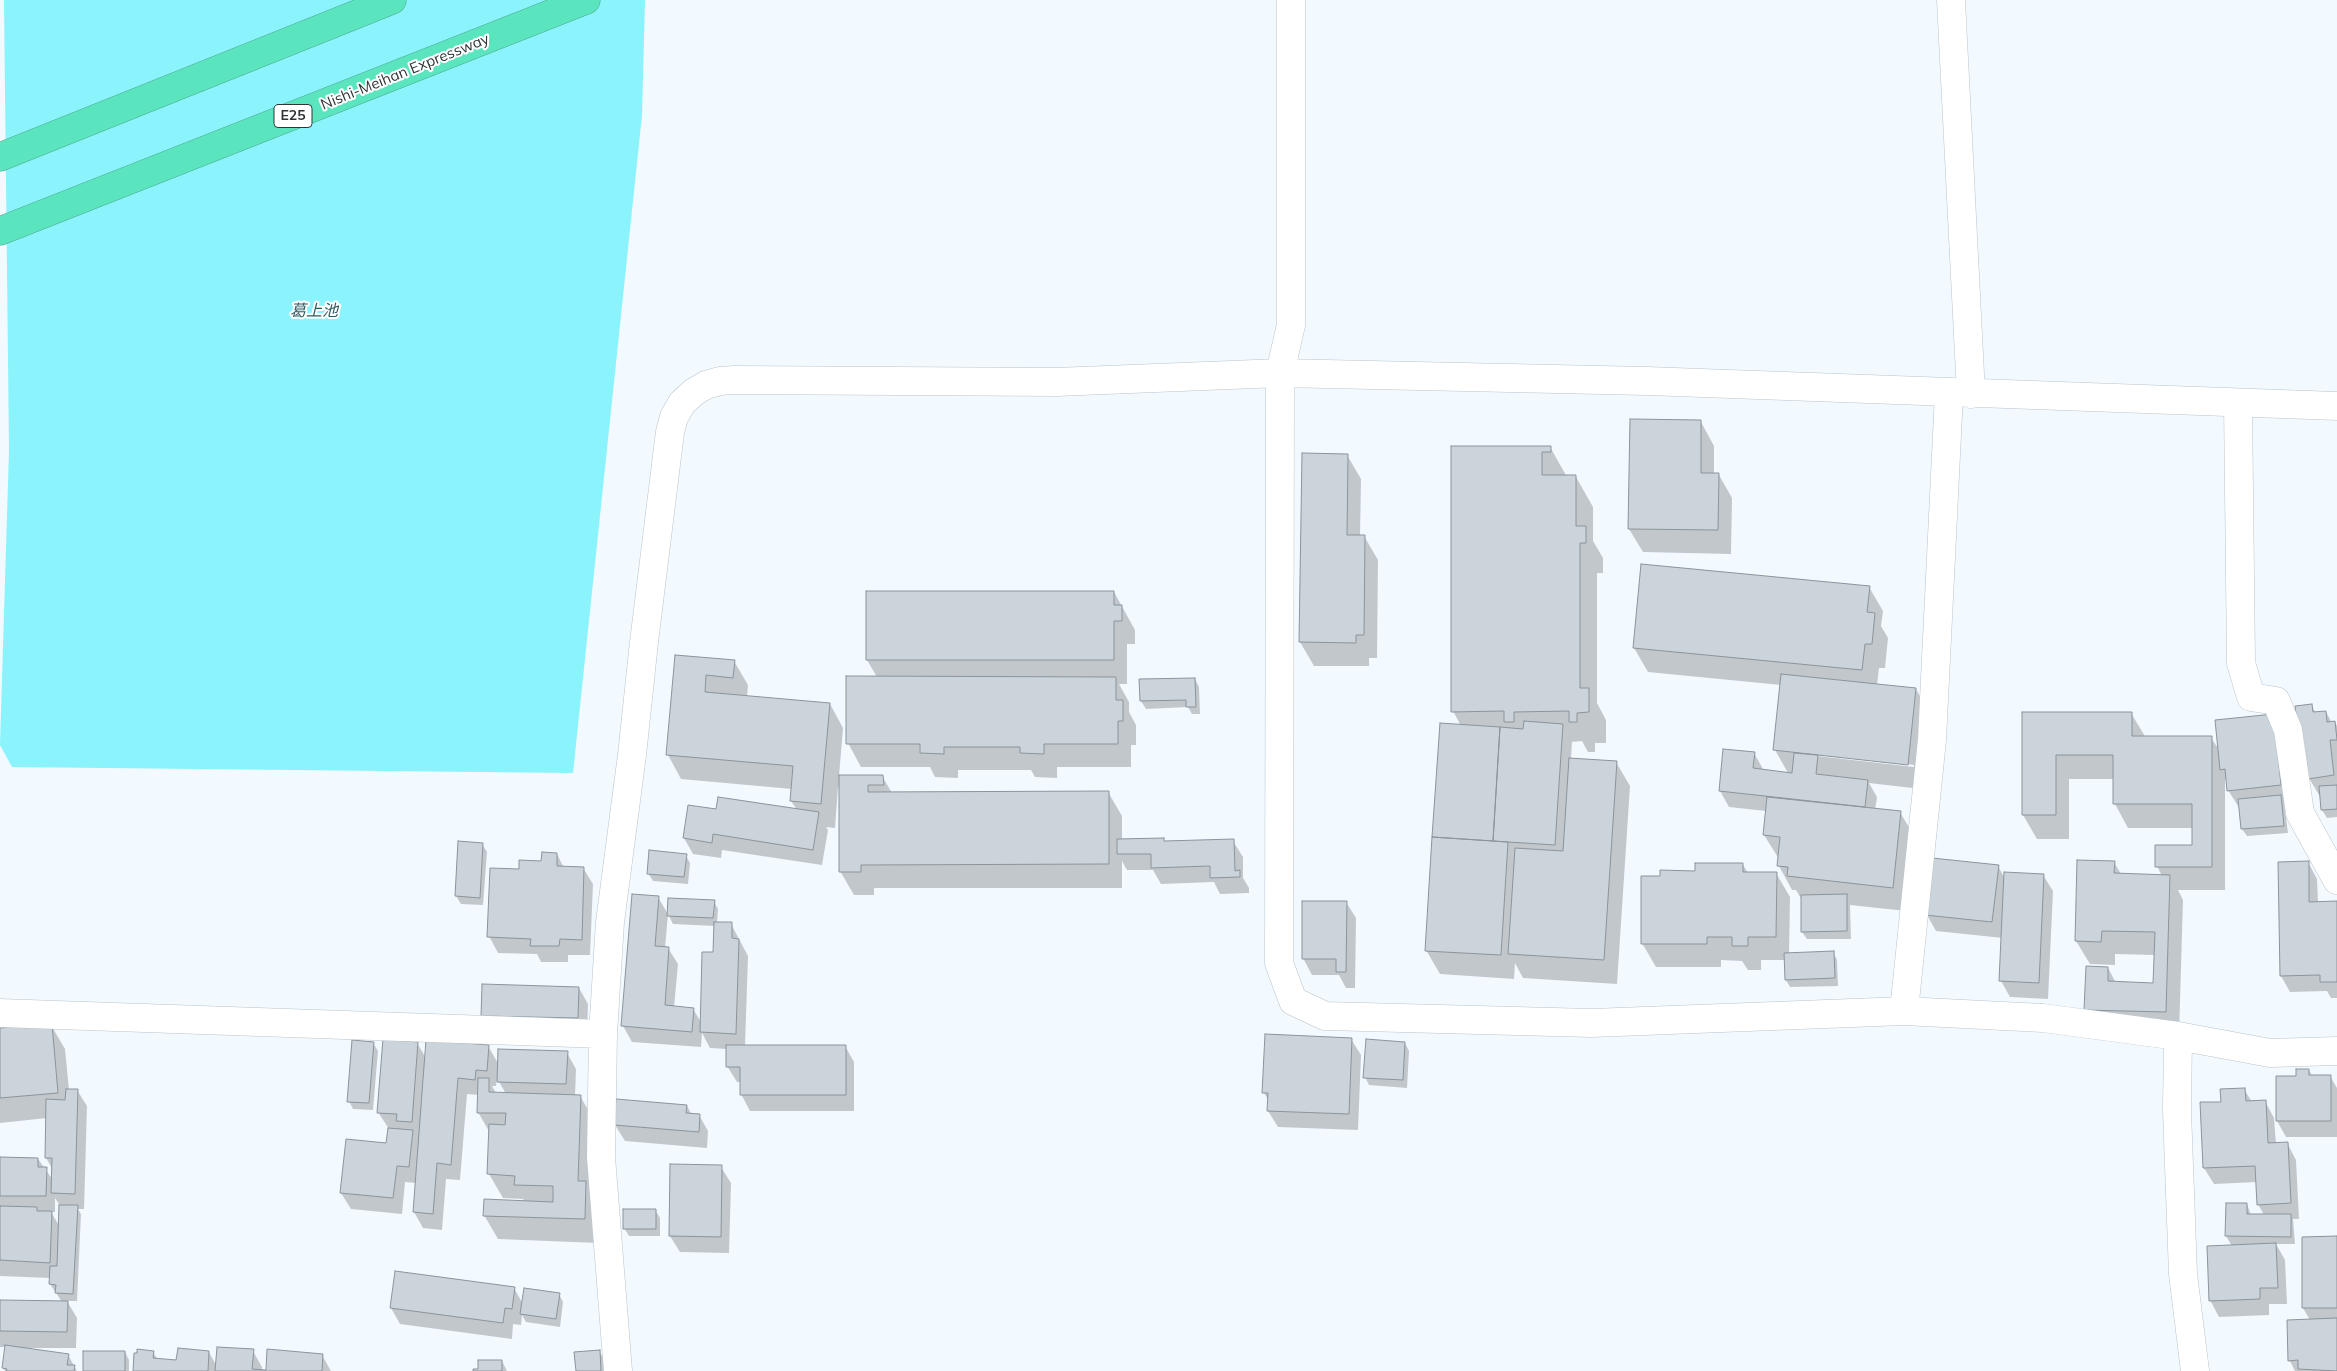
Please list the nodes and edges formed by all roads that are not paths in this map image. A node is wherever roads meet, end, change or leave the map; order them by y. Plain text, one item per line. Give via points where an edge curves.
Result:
1 (392, 0) edge
2 (586, 0) edge
3 (1291, 0) edge
4 (1951, 0) edge
5 (0, 157) edge
6 (0, 231) edge
7 (1280, 373) junction
8 (1960, 394) junction
9 (2238, 402) junction
10 (2337, 406) edge
11 (2337, 880) edge
12 (1904, 1011) junction
13 (0, 1013) edge
14 (603, 1034) junction
15 (2178, 1036) junction
16 (2337, 1051) edge
17 (618, 1371) edge
18 (2195, 1371) edge

1 - 5 highway
2 - 6 highway, Nishi-Meihan Expressway / E25
3 - 7 street via 1291,325
4 - 8 street
7 - 8 street via 1647,381
7 - 12 street via 1280,963 1293,1001 1325,1016 1592,1023
7 - 14 street via 1056,382 734,380 706,385 682,403 674,417 668,442 610,922
8 - 9 street
8 - 12 street via 1932,740
9 - 10 street
9 - 11 street via 2241,664 2251,697 2276,701 2288,730 2300,813
12 - 15 street via 2043,1018
13 - 14 street
14 - 17 street via 601,1157
15 - 16 street via 2270,1053
15 - 18 street via 2177,1111 2183,1274

